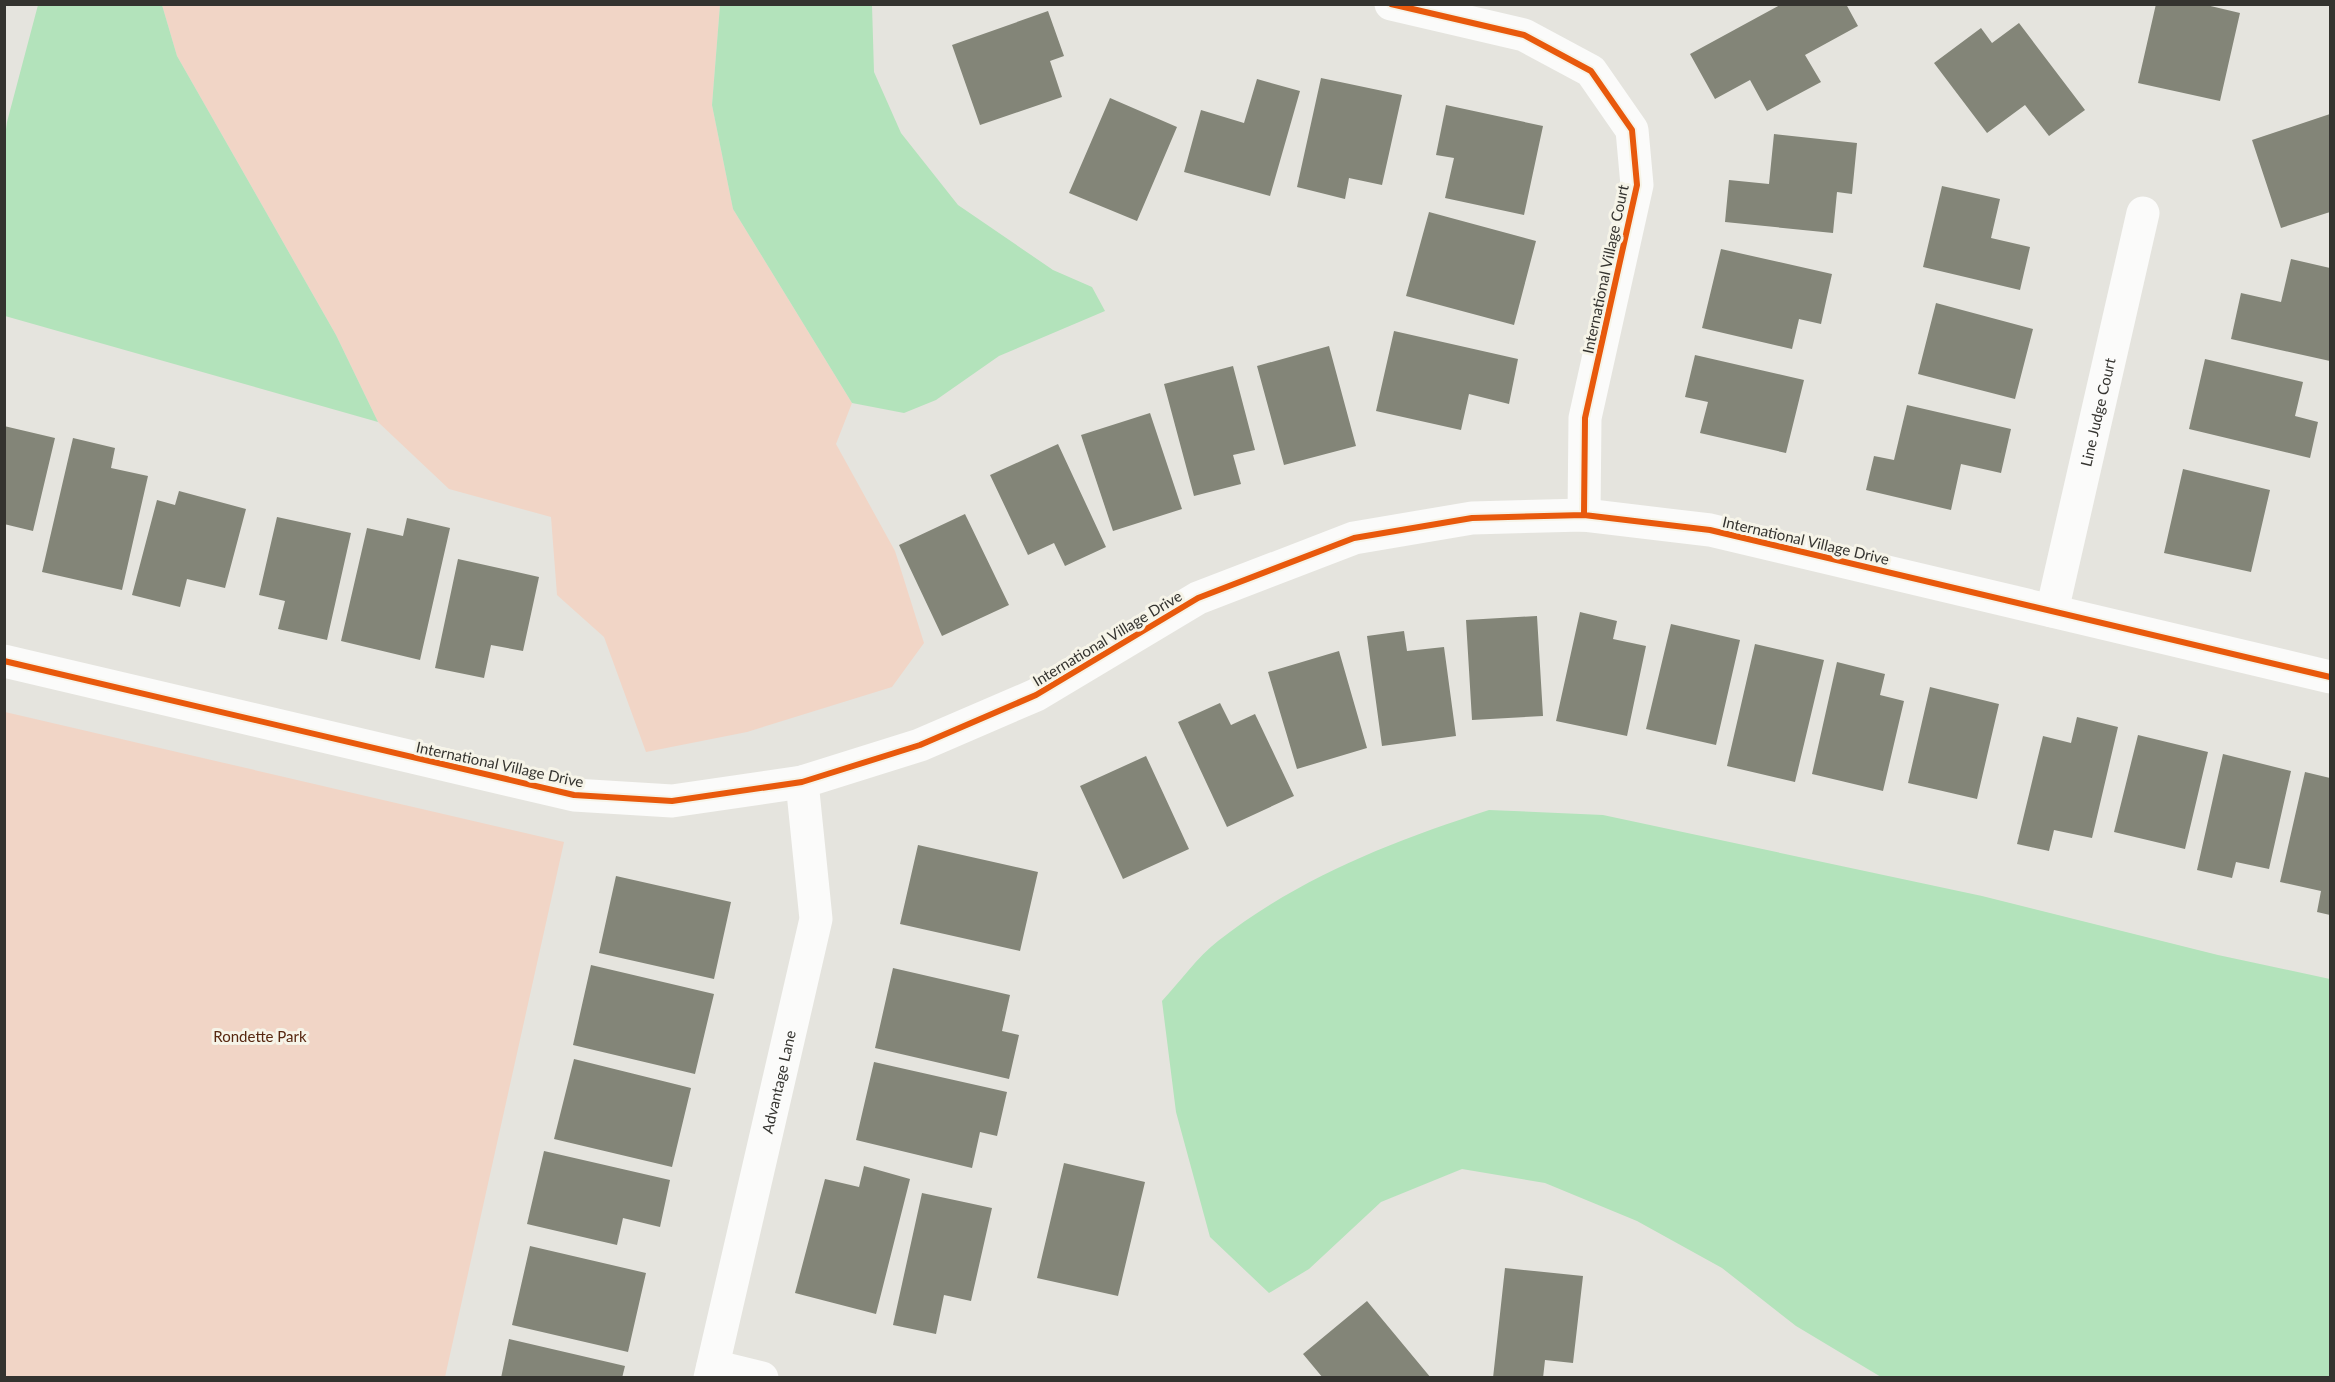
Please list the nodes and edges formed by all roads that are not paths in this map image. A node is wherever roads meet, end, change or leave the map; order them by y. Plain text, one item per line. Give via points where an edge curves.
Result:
1 (1391, 4) edge
2 (2143, 213) dead end
3 (1584, 515) junction
4 (2052, 611) junction
5 (4, 661) edge
6 (2331, 678) edge
7 (802, 782) junction
8 (712, 1372) edge
9 (762, 1377) edge

1 - 3 street, International Village Court via 1524,35 1591,71 1632,130 1637,185 1585,418
2 - 4 street, Line Judge Court
3 - 4 street, International Village Drive via 1710,530
3 - 7 street, International Village Drive via 1472,518 1354,538 1198,598 1036,695 920,746
4 - 6 street, International Village Drive
5 - 7 street, International Village Drive via 574,795 672,801
7 - 8 street, Advantage Lane via 816,919
8 - 9 street

